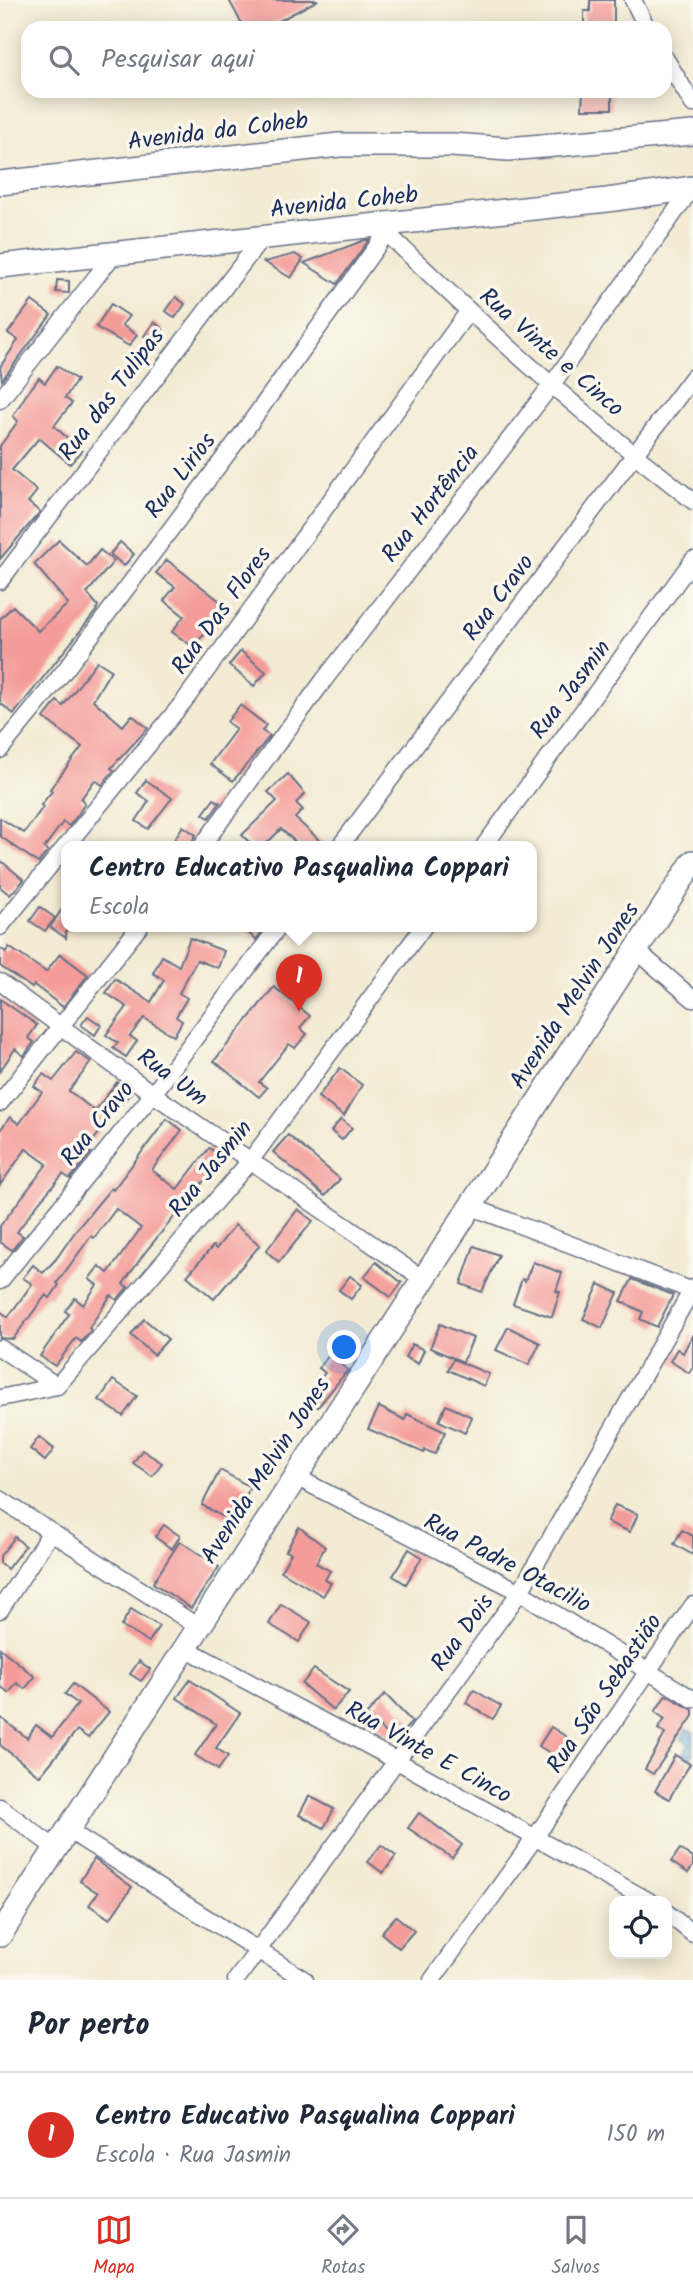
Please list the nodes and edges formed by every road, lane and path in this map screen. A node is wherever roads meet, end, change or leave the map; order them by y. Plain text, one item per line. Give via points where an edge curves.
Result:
1 (633, 0) edge
2 (644, 21) edge
3 (672, 70) edge
4 (693, 104) edge
5 (693, 133) edge
6 (0, 183) edge
7 (692, 188) edge
8 (390, 228) junction
9 (262, 238) junction
10 (114, 254) junction
11 (0, 267) edge
12 (468, 312) junction
13 (693, 377) edge
14 (553, 383) junction
15 (0, 400) edge
16 (635, 456) junction
17 (693, 501) edge
18 (693, 560) edge
19 (0, 580) edge
20 (0, 750) edge
21 (70, 841) edge
22 (206, 841) edge
23 (344, 841) edge
24 (488, 841) edge
25 (61, 852) edge
26 (693, 862) edge
27 (0, 927) edge
28 (135, 932) edge
29 (274, 932) edge
30 (420, 932) edge
31 (635, 949) junction
32 (0, 982) edge
33 (693, 999) edge
34 (62, 1026) junction
35 (152, 1094) junction
36 (0, 1103) edge
37 (250, 1161) junction
38 (472, 1207) junction
39 (423, 1279) junction
40 (0, 1281) edge
41 (693, 1290) edge
42 (0, 1348) edge
43 (57, 1386) junction
44 (0, 1398) edge
45 (294, 1476) junction
46 (0, 1499) edge
47 (51, 1532) junction
48 (520, 1592) junction
49 (693, 1605) edge
50 (0, 1610) edge
51 (197, 1626) junction
52 (183, 1647) junction
53 (649, 1670) junction
54 (693, 1699) edge
55 (399, 1762) junction
56 (0, 1807) edge
57 (61, 1838) junction
58 (534, 1839) junction
59 (641, 1896) edge
60 (672, 1917) edge
61 (693, 1934) edge
62 (0, 1935) edge
63 (258, 1952) junction
64 (236, 1980) edge
65 (305, 1980) edge
66 (432, 1980) edge

1 - 2 street
3 - 4 street
5 - 6 main road, Avenida da Coheb via 508,149 339,145
7 - 8 main road, Avenida Coheb
7 - 14 street, Rua Hortência
8 - 9 main road, Avenida Coheb
8 - 12 street, Rua Vinte e Cinco
8 - 20 street, Rua Lirios via 245,430
9 - 10 main road, Avenida Coheb
9 - 19 street, Rua das Tulipas
10 - 11 main road, Avenida Coheb
10 - 15 street
12 - 14 street, Rua Vinte e Cinco
12 - 21 street, Rua Das Flores via 185,700
13 - 16 street, Rua Cravo
14 - 16 street, Rua Vinte e Cinco
14 - 22 street, Rua Hortência
16 - 17 street, Rua Vinte e Cinco
16 - 23 street, Rua Cravo
18 - 24 street, Rua Jasmin
25 - 27 street, Rua Das Flores
26 - 31 main road, Avenida Melvin Jones
28 - 34 street
29 - 35 street, Rua Cravo
30 - 37 street, Rua Jasmin
31 - 33 street
31 - 38 main road, Avenida Melvin Jones
32 - 34 street, Rua Um
34 - 35 street, Rua Um
34 - 36 street
35 - 37 street, Rua Um
35 - 40 street, Rua Cravo
37 - 39 street, Rua Um
37 - 43 street, Rua Jasmin
38 - 39 main road, Avenida Melvin Jones
38 - 41 street
39 - 45 main road, Avenida Melvin Jones
41 - 48 street, Rua Dois
42 - 43 street
43 - 44 street
45 - 48 street, Rua Padre Otacilio
45 - 51 main road, Avenida Melvin Jones
46 - 47 street
47 - 50 street
47 - 51 street
48 - 53 street, Rua Padre Otacilio
48 - 55 street, Rua Dois
49 - 53 street, Rua São Sebastião
51 - 52 main road, Avenida Melvin Jones
52 - 55 street, Rua Vinte E Cinco
52 - 57 main road, Avenida Melvin Jones
53 - 54 street, Rua Padre Otacilio
53 - 58 street, Rua São Sebastião
55 - 58 street, Rua Vinte E Cinco
55 - 63 street, Rua Dois
56 - 57 street
57 - 62 main road, Avenida Melvin Jones
57 - 63 street
58 - 59 street, Rua Vinte E Cinco
58 - 66 street, Rua São Sebastião
60 - 61 street
63 - 64 street, Rua Dois
63 - 65 street

